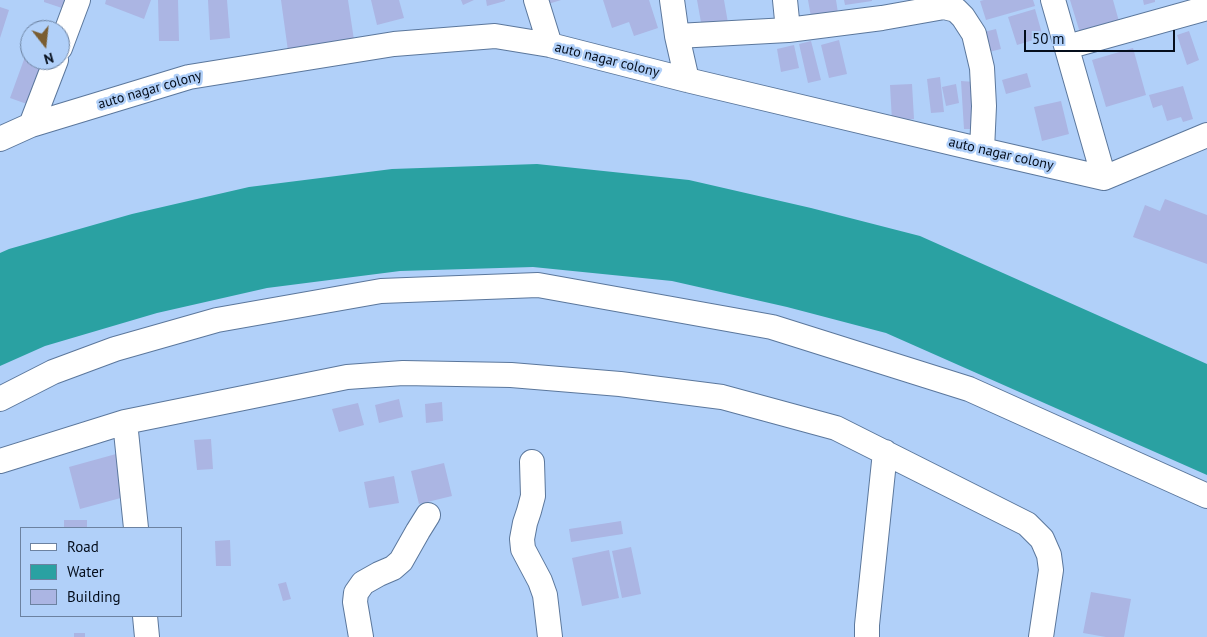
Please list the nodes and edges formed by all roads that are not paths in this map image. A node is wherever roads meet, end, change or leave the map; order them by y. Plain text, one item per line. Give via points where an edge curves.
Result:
1 (78, 0) edge
2 (536, 0) edge
3 (672, 0) edge
4 (785, 0) edge
5 (1053, 0) edge
6 (1207, 8) edge
7 (881, 9) edge
8 (70, 21) edge
9 (788, 30) junction
10 (677, 36) junction
11 (550, 45) junction
12 (1067, 47) junction
13 (52, 70) edge
14 (688, 80) junction
15 (31, 125) junction
16 (1207, 135) edge
17 (0, 139) edge
18 (982, 150) junction
19 (1104, 178) junction
20 (0, 399) edge
21 (125, 422) junction
22 (885, 452) junction
23 (0, 461) edge
24 (532, 462) dead end
25 (1207, 496) edge
26 (428, 515) dead end
27 (136, 527) edge
28 (145, 617) edge
29 (147, 637) edge
30 (361, 637) edge
31 (550, 637) edge
32 (867, 637) edge
33 (1041, 637) edge

1 - 8 street
2 - 11 street
3 - 10 street
4 - 9 street
5 - 12 street
6 - 12 street
7 - 9 street
7 - 18 street via 944,7 956,10 963,18 974,34 982,68
9 - 10 street
10 - 14 street
11 - 14 street, auto nagar colony
11 - 15 street, auto nagar colony via 495,36 394,44 189,77
12 - 19 street
13 - 15 street
14 - 18 street, auto nagar colony
15 - 17 street, auto nagar colony
16 - 19 street
18 - 19 street, auto nagar colony
20 - 25 street via 53,372 115,349 217,320 381,291 538,284 772,327 960,386
21 - 22 street via 347,377 403,373 511,375 722,397 836,428
21 - 23 street
21 - 27 street
22 - 32 street
22 - 33 street via 1027,524 1042,539 1051,570
24 - 31 street via 533,496 524,523 523,549 545,595
26 - 30 street via 401,561 363,584 356,593 354,602
28 - 29 street

